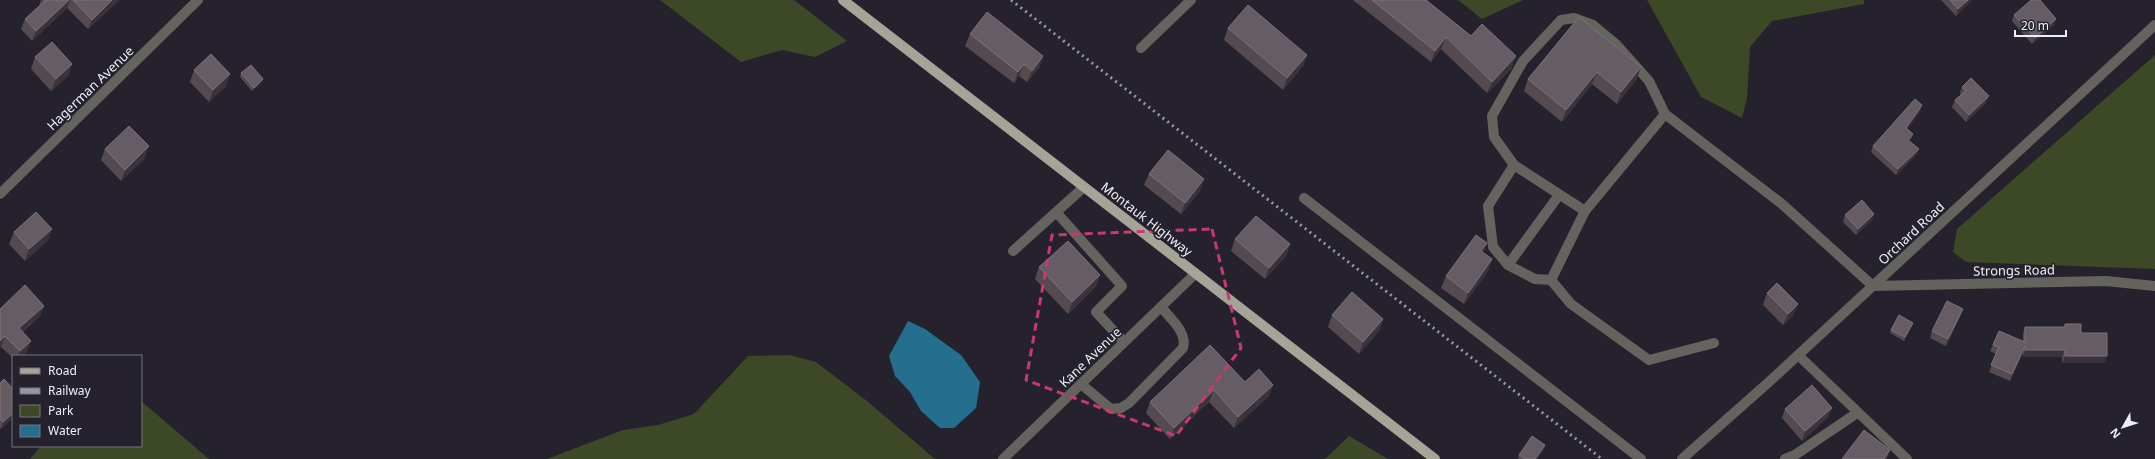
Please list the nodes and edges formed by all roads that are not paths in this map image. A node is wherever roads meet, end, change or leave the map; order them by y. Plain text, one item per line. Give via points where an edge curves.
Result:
1 (198, 0) edge
2 (843, 0) edge
3 (1191, 0) edge
4 (2155, 25) edge
5 (1141, 48) dead end
6 (1665, 114) junction
7 (1514, 166) junction
8 (1084, 188) junction
9 (0, 194) edge
10 (1559, 195) junction
11 (1304, 198) dead end
12 (1585, 211) junction
13 (1056, 213) junction
14 (1013, 251) dead end
15 (1508, 265) junction
16 (1195, 274) junction
17 (1551, 280) junction
18 (1873, 286) junction
19 (2155, 286) edge
20 (1160, 307) junction
21 (1124, 342) junction
22 (1714, 343) dead end
23 (1798, 356) junction
24 (1081, 384) junction
25 (1857, 413) junction
26 (1003, 459) edge
27 (1435, 459) edge
28 (1642, 459) edge
29 (1682, 459) edge
30 (1785, 459) edge
31 (1907, 459) edge

1 - 9 street, Hagerman Avenue
2 - 8 main road, Montauk Highway
3 - 5 street
4 - 18 street, Orchard Road
6 - 7 street via 1649,81 1616,44 1593,25 1574,18 1561,20 1523,61 1492,116 1494,137
6 - 12 street
6 - 18 street via 1782,204
7 - 10 street
7 - 15 street via 1488,206 1493,247
8 - 13 street
8 - 16 main road, Montauk Highway
10 - 12 street
10 - 15 street
11 - 28 street
12 - 17 street
13 - 14 street
13 - 21 street via 1122,286 1096,312
15 - 17 street via 1535,279
16 - 20 street, Kane Avenue
16 - 27 main road, Montauk Highway
17 - 22 street via 1571,304 1649,360
18 - 19 street, Strongs Road via 2106,282
18 - 23 street, Orchard Road
20 - 21 street, Kane Avenue
20 - 24 street via 1182,334 1185,342 1183,348 1129,403 1121,408 1110,409
21 - 24 street, Kane Avenue
23 - 25 street
23 - 29 street, Orchard Road
24 - 26 street, Kane Avenue
25 - 30 street via 1795,455
25 - 31 street

